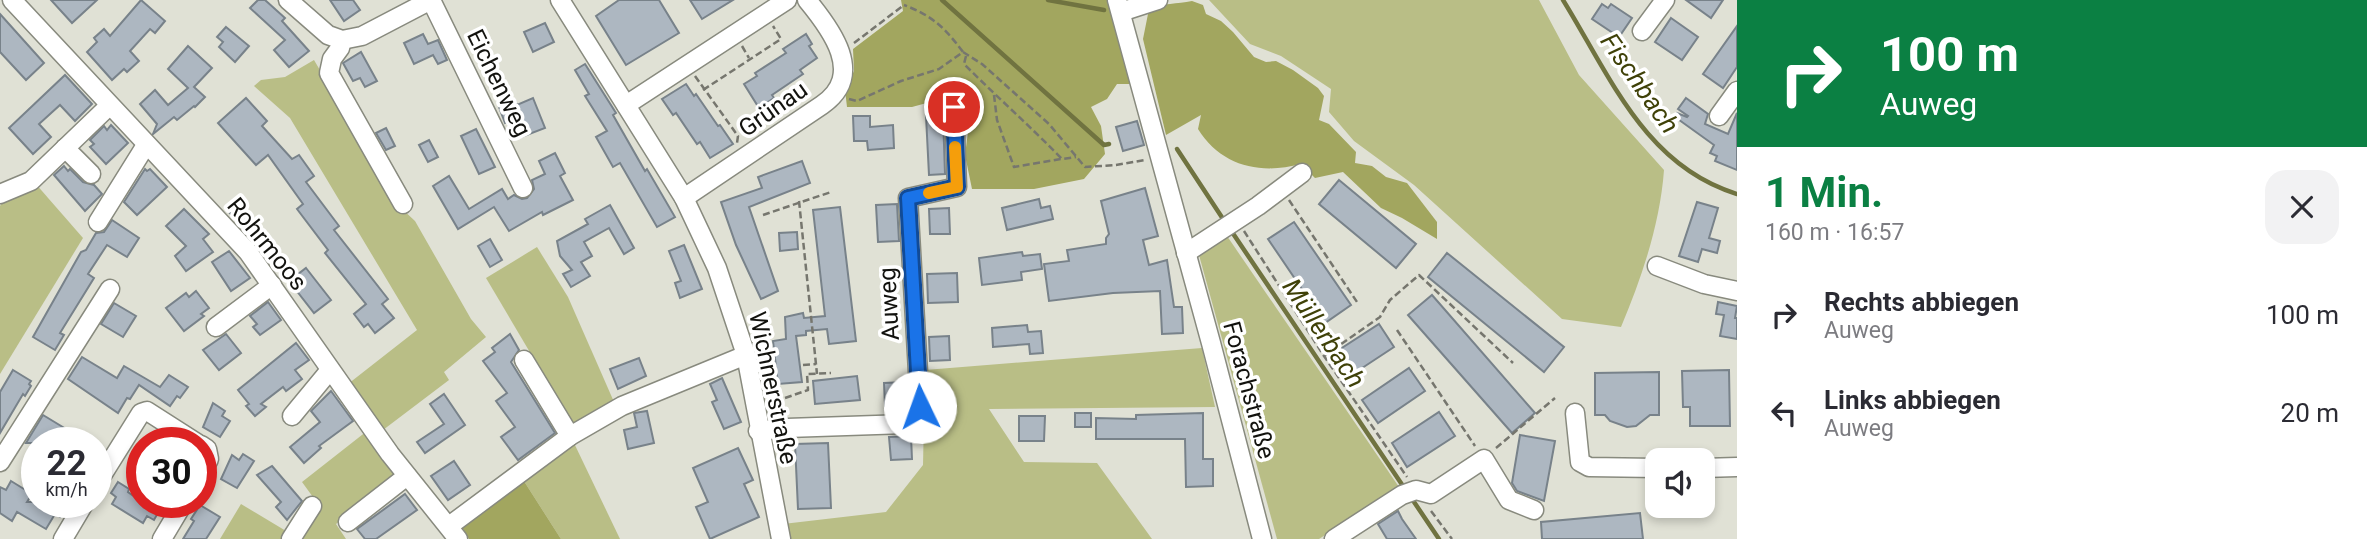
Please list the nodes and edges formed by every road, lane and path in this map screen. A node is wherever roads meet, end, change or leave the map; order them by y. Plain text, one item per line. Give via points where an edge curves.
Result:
1 (12, 0) edge
2 (288, 0) edge
3 (431, 0) edge
4 (560, 0) edge
5 (787, 0) edge
6 (807, 0) edge
7 (904, 0) edge
8 (1158, 0) edge
9 (1665, 0) edge
10 (904, 5) junction
11 (1119, 6) edge
12 (765, 14) junction
13 (1642, 31) dead end
14 (342, 40) junction
15 (842, 53) junction
16 (964, 54) junction
17 (688, 65) junction
18 (703, 90) junction
19 (1737, 90) edge
20 (994, 95) junction
21 (832, 96) junction
22 (626, 105) junction
23 (109, 106) junction
24 (954, 107) dead end
25 (1719, 116) dead end
26 (146, 145) junction
27 (65, 148) junction
28 (1160, 152) junction
29 (1076, 157) junction
30 (1062, 159) junction
31 (736, 164) junction
32 (1303, 173) dead end
33 (90, 174) dead end
34 (523, 188) dead end
35 (1281, 189) junction
36 (831, 192) dead end
37 (0, 194) edge
38 (684, 198) junction
39 (799, 201) junction
40 (402, 204) dead end
41 (763, 215) dead end
42 (98, 222) dead end
43 (1230, 224) junction
44 (1186, 253) junction
45 (1657, 266) dead end
46 (272, 285) junction
47 (110, 289) dead end
48 (1737, 292) edge
49 (1357, 302) dead end
50 (216, 327) dead end
51 (1397, 330) dead end
52 (746, 355) junction
53 (1325, 356) junction
54 (524, 360) dead end
55 (1513, 363) dead end
56 (816, 364) junction
57 (803, 365) dead end
58 (330, 370) junction
59 (831, 373) dead end
60 (817, 374) junction
61 (785, 398) dead end
62 (1555, 398) dead end
63 (1575, 413) dead end
64 (292, 416) dead end
65 (132, 427) edge
66 (172, 427) edge
67 (758, 431) junction
68 (570, 436) junction
69 (126, 437) edge
70 (112, 459) edge
71 (1484, 459) junction
72 (0, 462) edge
73 (1737, 467) edge
74 (1645, 468) edge
75 (1715, 468) edge
76 (407, 476) junction
77 (1409, 493) junction
78 (312, 506) dead end
79 (1534, 510) dead end
80 (75, 518) edge
81 (174, 518) edge
82 (348, 522) dead end
83 (454, 533) edge
84 (62, 539) edge
85 (162, 539) edge
86 (291, 539) edge
87 (781, 539) edge
88 (1262, 539) edge
89 (1334, 539) edge
90 (1452, 539) edge

1 - 23 street, Rohrmoos
2 - 14 street via 328,35
3 - 14 street via 362,36
3 - 34 street, Eichenweg
4 - 22 street, Wichnerstraße
5 - 12 street
6 - 15 street
7 - 10 path
8 - 11 street
9 - 13 street
10 - 15 path
10 - 16 path via 927,14
11 - 28 street, Forachstraße
12 - 17 street
12 - 18 path via 781,39
14 - 40 street via 329,74
15 - 21 street, Grünau via 844,77
16 - 20 path via 964,64
16 - 21 path via 939,69 858,101
16 - 29 path via 982,64 1048,124
17 - 18 path
17 - 22 street
18 - 31 path via 738,136
19 - 25 street
20 - 30 path
20 - 30 path via 997,120 1014,167
21 - 31 street, Grünau
22 - 38 street, Wichnerstraße
23 - 26 street, Rohrmoos
23 - 27 street
24 - 67 street, Auweg via 957,187 908,198 920,407 915,421
26 - 42 street
26 - 46 street, Rohrmoos via 248,252
27 - 33 street
27 - 37 street via 32,180
28 - 29 path via 1152,158 1085,167
28 - 44 street, Forachstraße
29 - 30 path
31 - 38 street, Grünau
32 - 35 street
35 - 43 street
35 - 49 path
36 - 39 path
38 - 52 street, Wichnerstraße via 716,268
39 - 41 path
39 - 56 path
43 - 44 street
43 - 53 path
44 - 88 street, Forachstraße
45 - 48 street
46 - 50 street
46 - 58 street, Rohrmoos
47 - 72 street
51 - 71 path
52 - 67 street, Wichnerstraße
52 - 68 street via 622,406
53 - 55 path via 1380,317 1390,300 1419,275
53 - 77 path
54 - 68 street
56 - 57 path
56 - 60 path
58 - 64 street
58 - 76 street, Rohrmoos
59 - 60 path
60 - 61 path via 807,374 806,393
62 - 71 path
63 - 74 street via 1580,462 1589,467
65 - 66 street via 147,411
67 - 87 street, Wichnerstraße
68 - 83 street
69 - 70 street
71 - 77 street via 1431,494
71 - 79 street via 1509,500
73 - 75 street
76 - 82 street
76 - 83 street, Rohrmoos
77 - 89 street
77 - 90 path
78 - 86 street
80 - 84 street
81 - 85 street

